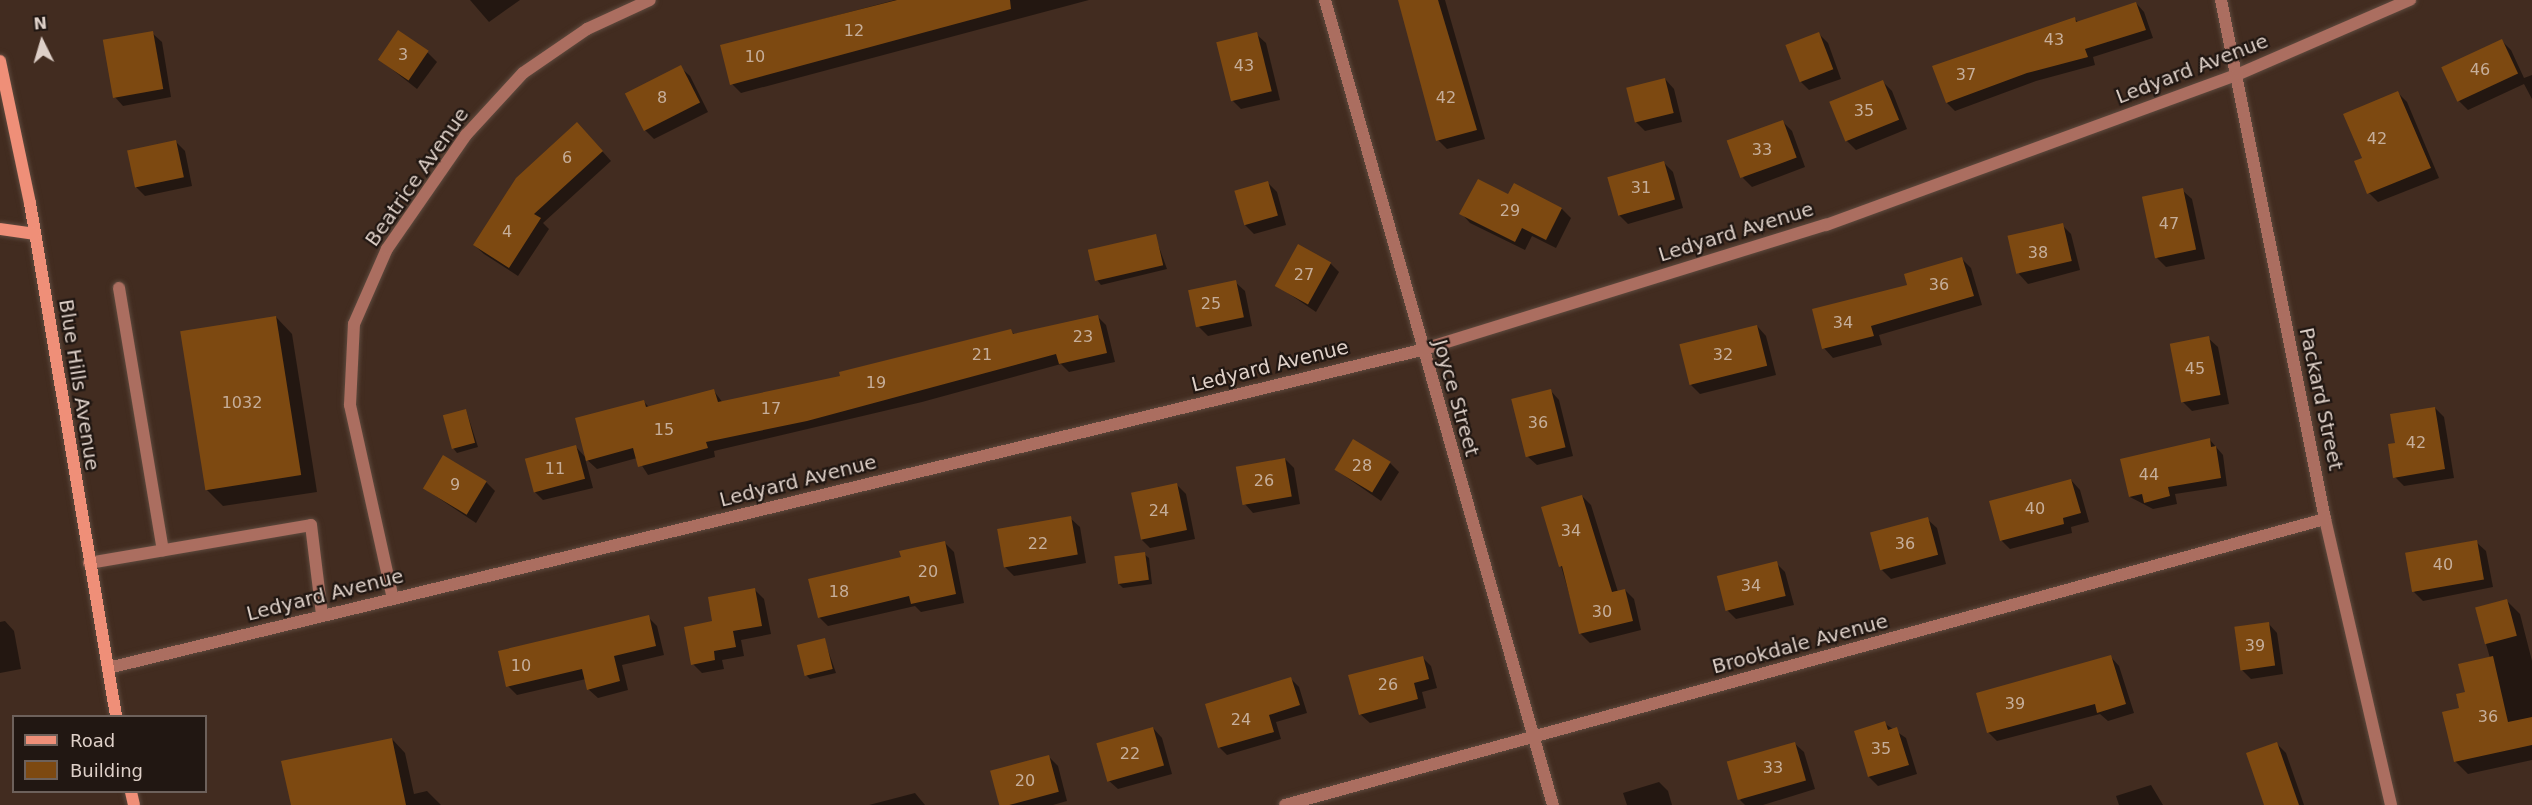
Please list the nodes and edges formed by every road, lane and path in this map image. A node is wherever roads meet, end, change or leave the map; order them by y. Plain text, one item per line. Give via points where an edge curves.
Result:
1 (650, 0) edge
2 (1325, 0) edge
3 (2221, 0) edge
4 (2410, 0) edge
5 (0, 61) edge
6 (2234, 76) junction
7 (0, 229) edge
8 (35, 234) junction
9 (119, 288) dead end
10 (1421, 350) junction
11 (2325, 519) junction
12 (163, 550) junction
13 (89, 563) junction
14 (393, 599) junction
15 (322, 615) junction
16 (108, 668) junction
17 (116, 715) edge
18 (1534, 737) junction
19 (1285, 805) edge
20 (1553, 805) edge
21 (2391, 805) edge

1 - 14 street, Beatrice Avenue via 587,29 523,73 466,135 387,249 354,324 350,405
2 - 10 street, Joyce Street
3 - 6 street, Packard Street
4 - 6 street, Ledyard Avenue
5 - 8 main road, Blue Hills Avenue
6 - 10 street, Ledyard Avenue via 1826,225
6 - 11 street, Packard Street
7 - 8 main road
8 - 13 main road, Blue Hills Avenue
9 - 12 street
10 - 14 street, Ledyard Avenue
10 - 18 street, Joyce Street
11 - 18 street, Brookdale Avenue
11 - 21 street, Packard Street
12 - 13 street
12 - 15 street via 311,525
13 - 16 main road, Blue Hills Avenue
14 - 15 street, Ledyard Avenue
15 - 16 street, Ledyard Avenue
16 - 17 main road, Blue Hills Avenue
18 - 19 street, Brookdale Avenue
18 - 20 street, Joyce Street

